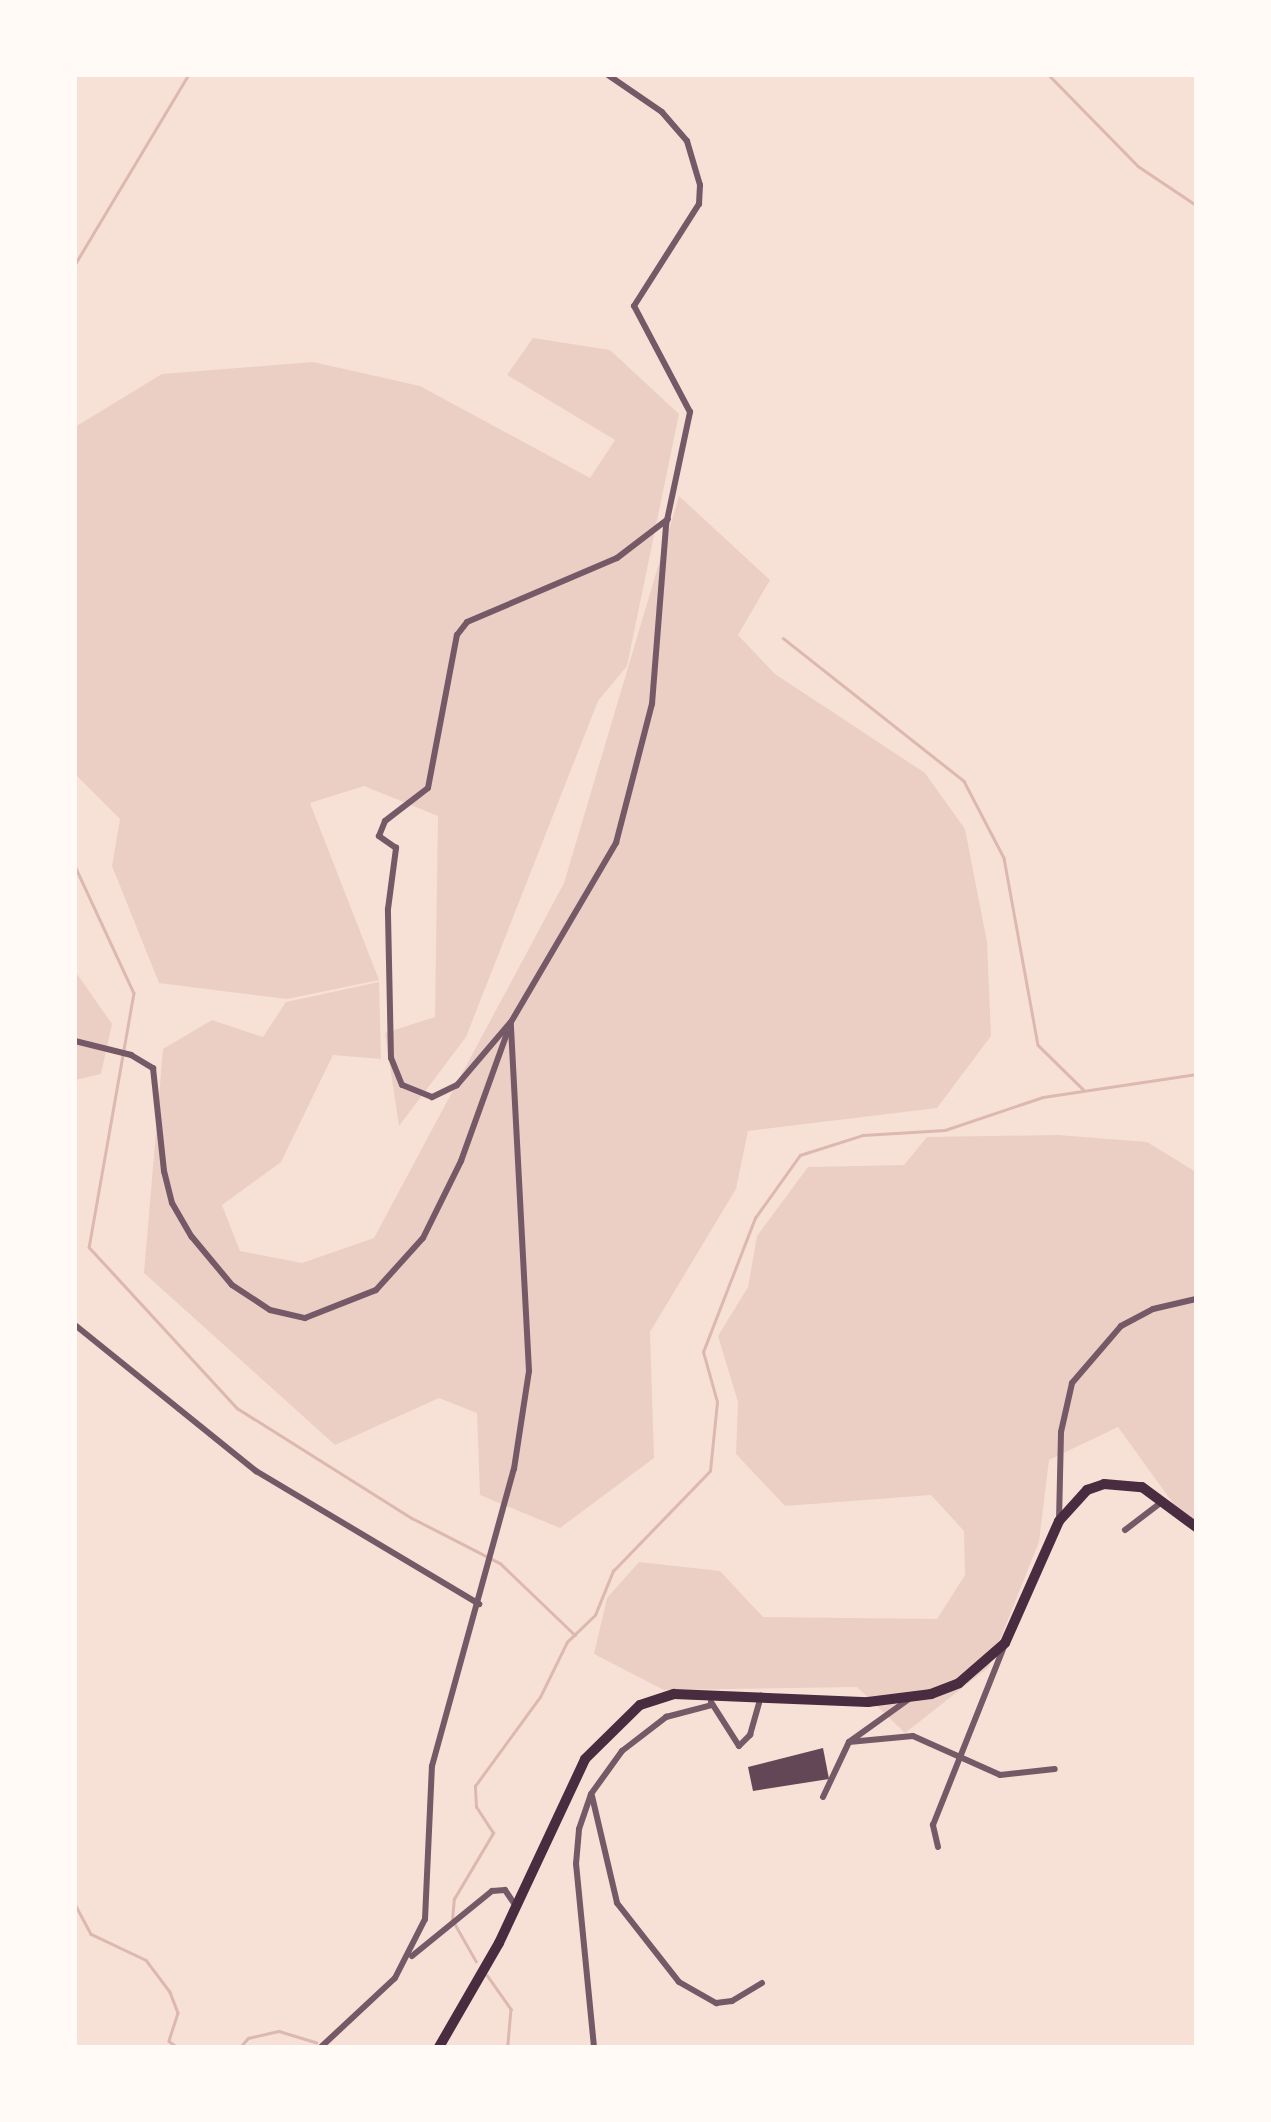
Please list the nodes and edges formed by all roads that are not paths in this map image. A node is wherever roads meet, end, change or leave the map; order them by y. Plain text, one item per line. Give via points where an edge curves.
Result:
1 (608, 75) edge
2 (668, 519) junction
3 (511, 1022) junction
4 (75, 1041) edge
5 (1196, 1299) edge
6 (75, 1325) edge
7 (1165, 1500) junction
8 (1059, 1521) junction
9 (1196, 1527) edge
10 (1125, 1530) dead end
11 (479, 1604) junction
12 (1005, 1643) junction
13 (706, 1695) junction
14 (761, 1696) junction
15 (909, 1699) junction
16 (712, 1705) junction
17 (849, 1742) junction
18 (957, 1757) junction
19 (1055, 1769) dead end
20 (592, 1794) junction
21 (823, 1797) dead end
22 (938, 1847) dead end
23 (515, 1905) junction
24 (408, 1960) junction
25 (762, 1983) dead end
26 (321, 2047) edge
27 (439, 2047) edge
28 (593, 2047) edge

1 - 2 street via 662,112 687,141 700,185 699,204 634,306 690,412
2 - 3 street via 652,704 630,809 577,919
2 - 3 street via 617,558 467,622 457,635 428,788 384,821 379,835 396,848 388,909 391,1058 399,1081 419,1096 457,1085
3 - 4 street via 461,1161 423,1238 376,1290 305,1318 270,1310 232,1284 191,1237 172,1203 164,1171 153,1068 131,1055
3 - 11 street via 530,1343 514,1469
5 - 8 street via 1153,1309 1121,1326 1073,1383 1061,1432
6 - 11 street via 256,1471
7 - 8 main road via 1142,1487 1104,1484 1087,1490
7 - 9 main road
7 - 10 street
8 - 12 main road
11 - 24 street via 432,1766 429,1898
12 - 15 main road via 959,1683
12 - 18 street
13 - 14 main road
13 - 16 street
13 - 23 main road via 650,1699 603,1736 554,1817
14 - 15 main road
14 - 16 street via 750,1735 738,1746
15 - 17 street
16 - 20 street via 666,1717 622,1751
17 - 18 street via 913,1736
17 - 21 street
18 - 19 street via 1000,1775
18 - 22 street via 933,1825
20 - 25 street via 617,1903 678,1982 716,2003 732,2001
20 - 28 street via 576,1864
23 - 24 street via 506,1890 492,1891
23 - 27 main road
24 - 26 street via 377,1999

